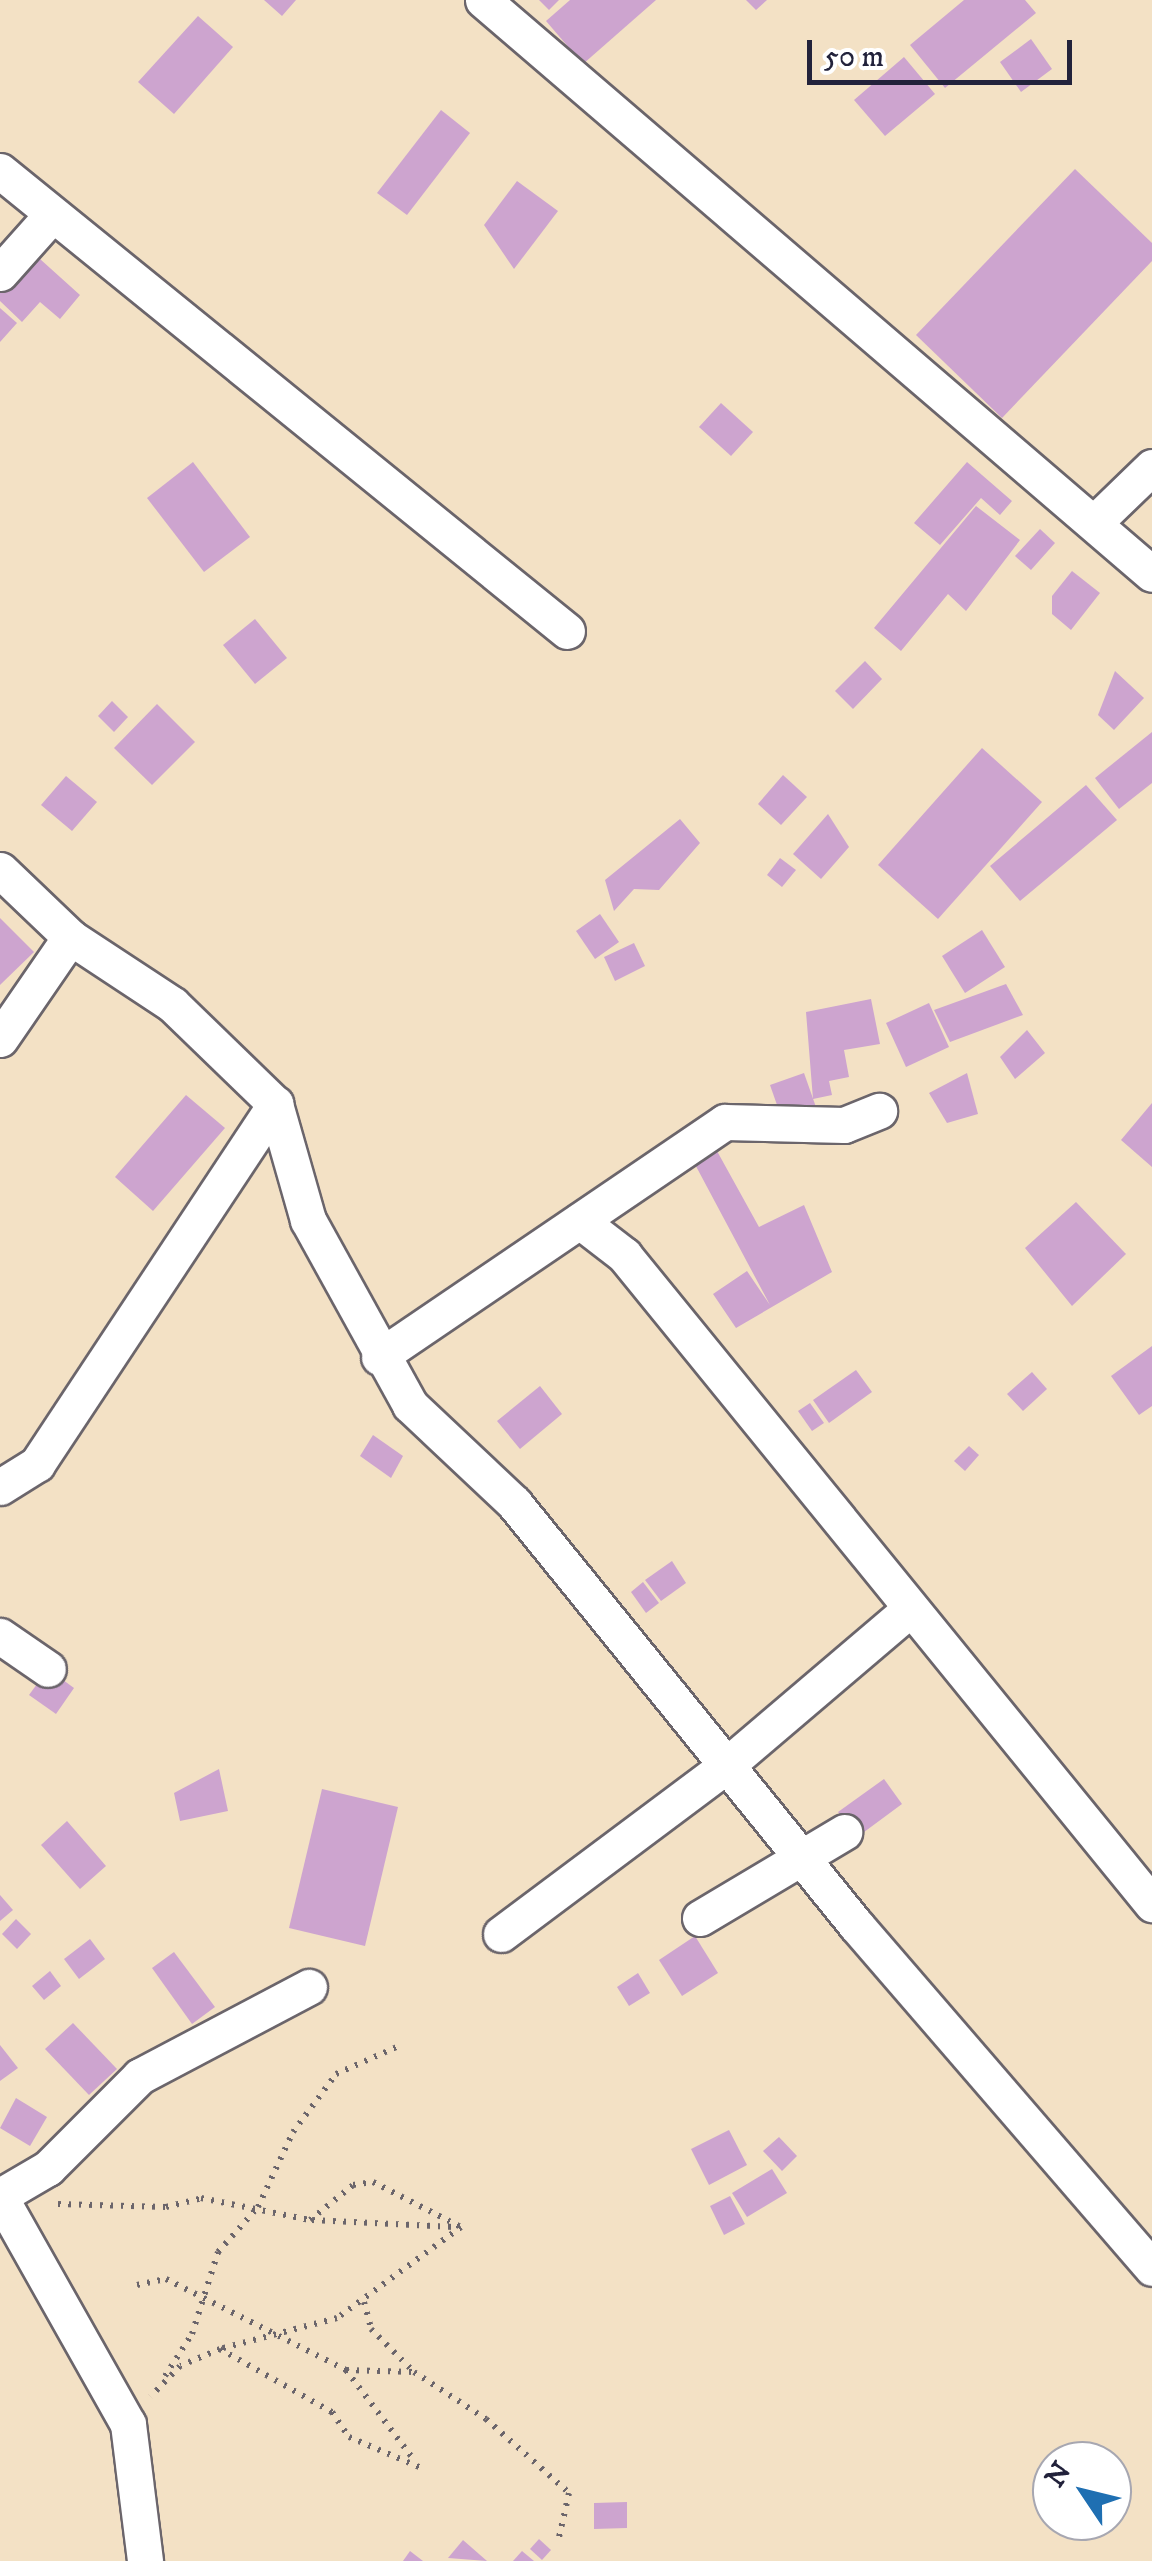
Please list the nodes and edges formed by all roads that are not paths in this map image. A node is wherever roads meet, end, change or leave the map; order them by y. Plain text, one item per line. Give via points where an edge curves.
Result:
1 (483, 0) edge
2 (0, 171) edge
3 (49, 218) junction
4 (0, 273) edge
5 (1152, 467) edge
6 (1095, 522) junction
7 (1152, 574) edge
8 (567, 631) dead end
9 (0, 870) edge
10 (70, 938) junction
11 (0, 1040) edge
12 (276, 1104) junction
13 (879, 1112) dead end
14 (580, 1221) junction
15 (379, 1357) junction
16 (0, 1487) edge
17 (910, 1610) junction
18 (0, 1636) edge
19 (48, 1669) dead end
20 (728, 1764) junction
21 (844, 1832) dead end
22 (808, 1860) junction
23 (1152, 1904) edge
24 (700, 1918) dead end
25 (502, 1934) dead end
26 (309, 1987) dead end
27 (9, 2192) edge
28 (1152, 2268) edge
29 (145, 2561) edge

1 - 6 street
2 - 3 street
3 - 4 street
3 - 8 street
5 - 6 street
6 - 7 street
9 - 10 street
10 - 11 street
10 - 12 street via 173,1004
12 - 15 street via 308,1220
12 - 16 street via 37,1464
13 - 14 street via 844,1125 725,1122
14 - 15 street
14 - 17 street via 624,1256
15 - 20 street via 410,1405 514,1503
17 - 20 street
17 - 23 street
18 - 19 street
20 - 22 street
20 - 25 street
21 - 22 street
22 - 24 street via 748,1884
22 - 28 street
26 - 27 street via 140,2076
27 - 29 street via 128,2424

